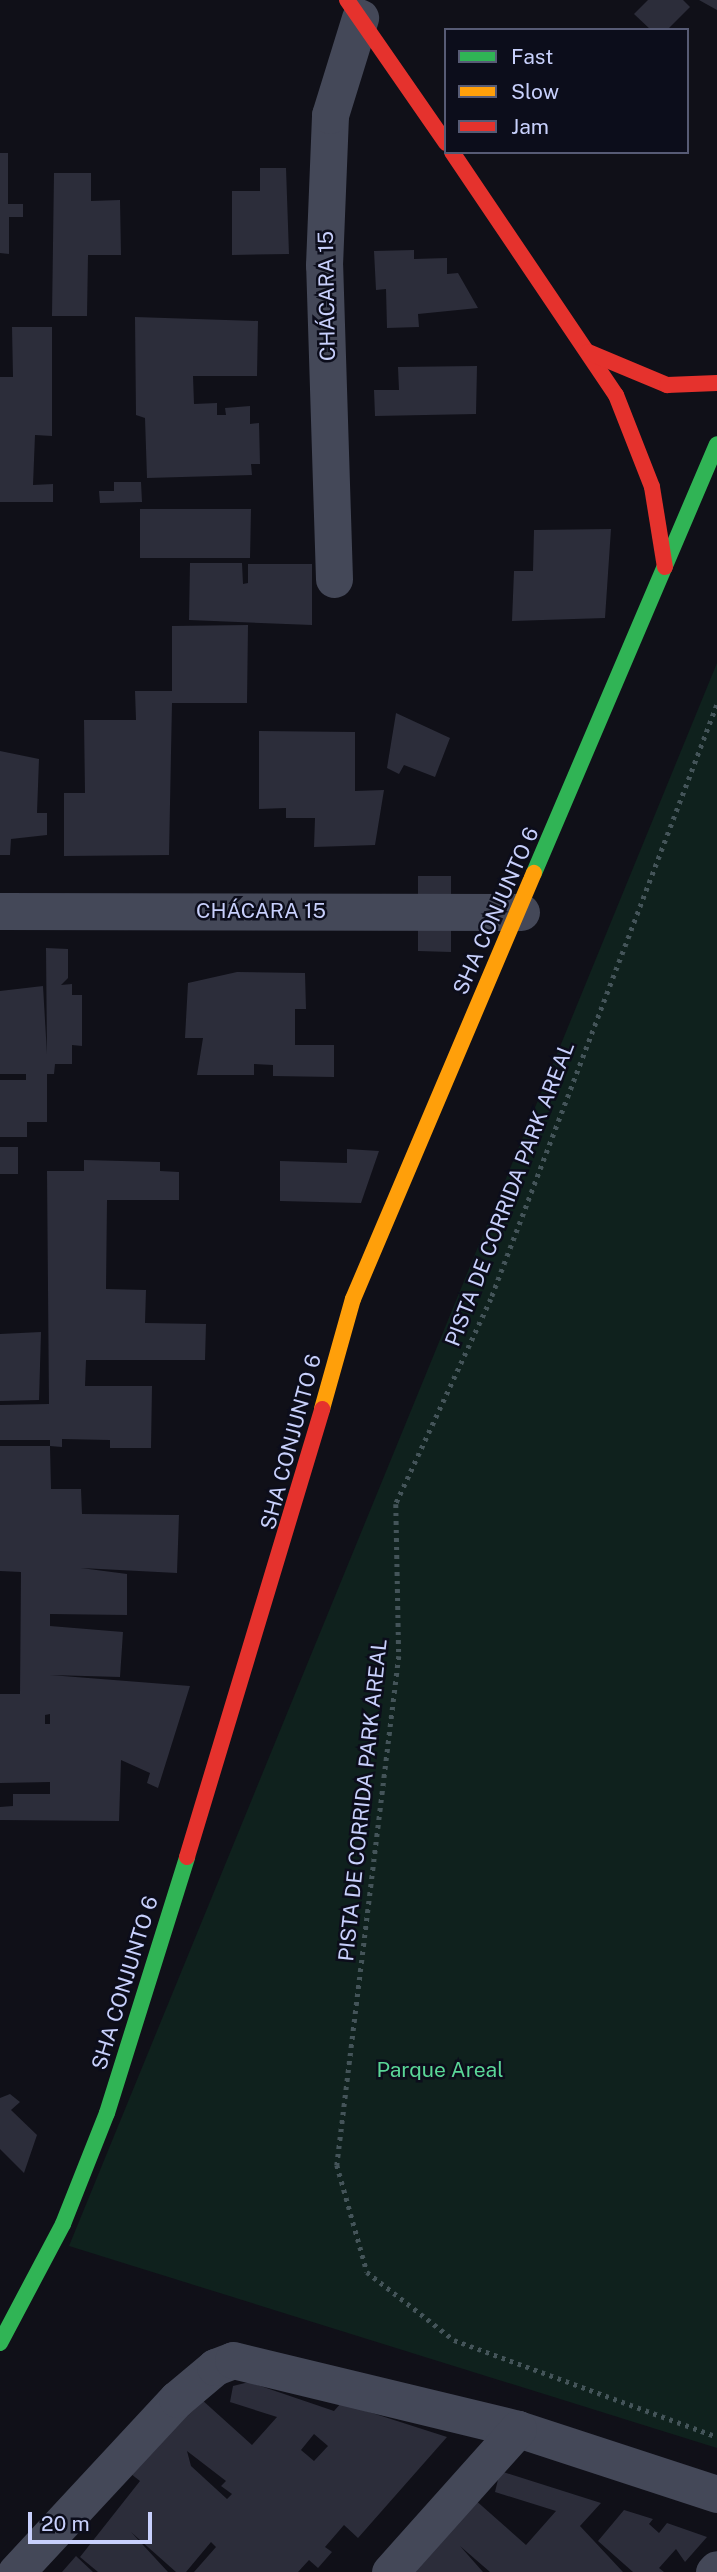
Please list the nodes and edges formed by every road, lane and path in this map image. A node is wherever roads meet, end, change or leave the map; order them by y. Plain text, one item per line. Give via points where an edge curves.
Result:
1 (354, 9) edge
2 (444, 140) edge
3 (453, 154) edge
4 (588, 352) junction
5 (717, 383) edge
6 (717, 444) edge
7 (665, 568) junction
8 (334, 579) dead end
9 (717, 705) edge
10 (0, 911) edge
11 (521, 912) junction
12 (0, 2343) edge
13 (519, 2429) junction
14 (717, 2437) edge
15 (717, 2494) edge
16 (16, 2572) edge
17 (390, 2572) edge

1 - 2 street
1 - 8 street, CHÁCARA 15 via 330,115 324,265
3 - 4 street
4 - 5 street via 667,386
4 - 7 street via 616,395 648,475
6 - 7 street, SHA CONJUNTO 6
7 - 11 street, SHA CONJUNTO 6
9 - 14 path, PISTA DE CORRIDA PARK AREAL via 491,1298 396,1504 399,1656 337,2165 367,2272 454,2340
10 - 11 street, CHÁCARA 15
11 - 12 street, SHA CONJUNTO 6 via 352,1299 279,1566 107,2113 63,2224
13 - 15 street
13 - 16 street via 233,2360 215,2367 177,2399
13 - 17 street

